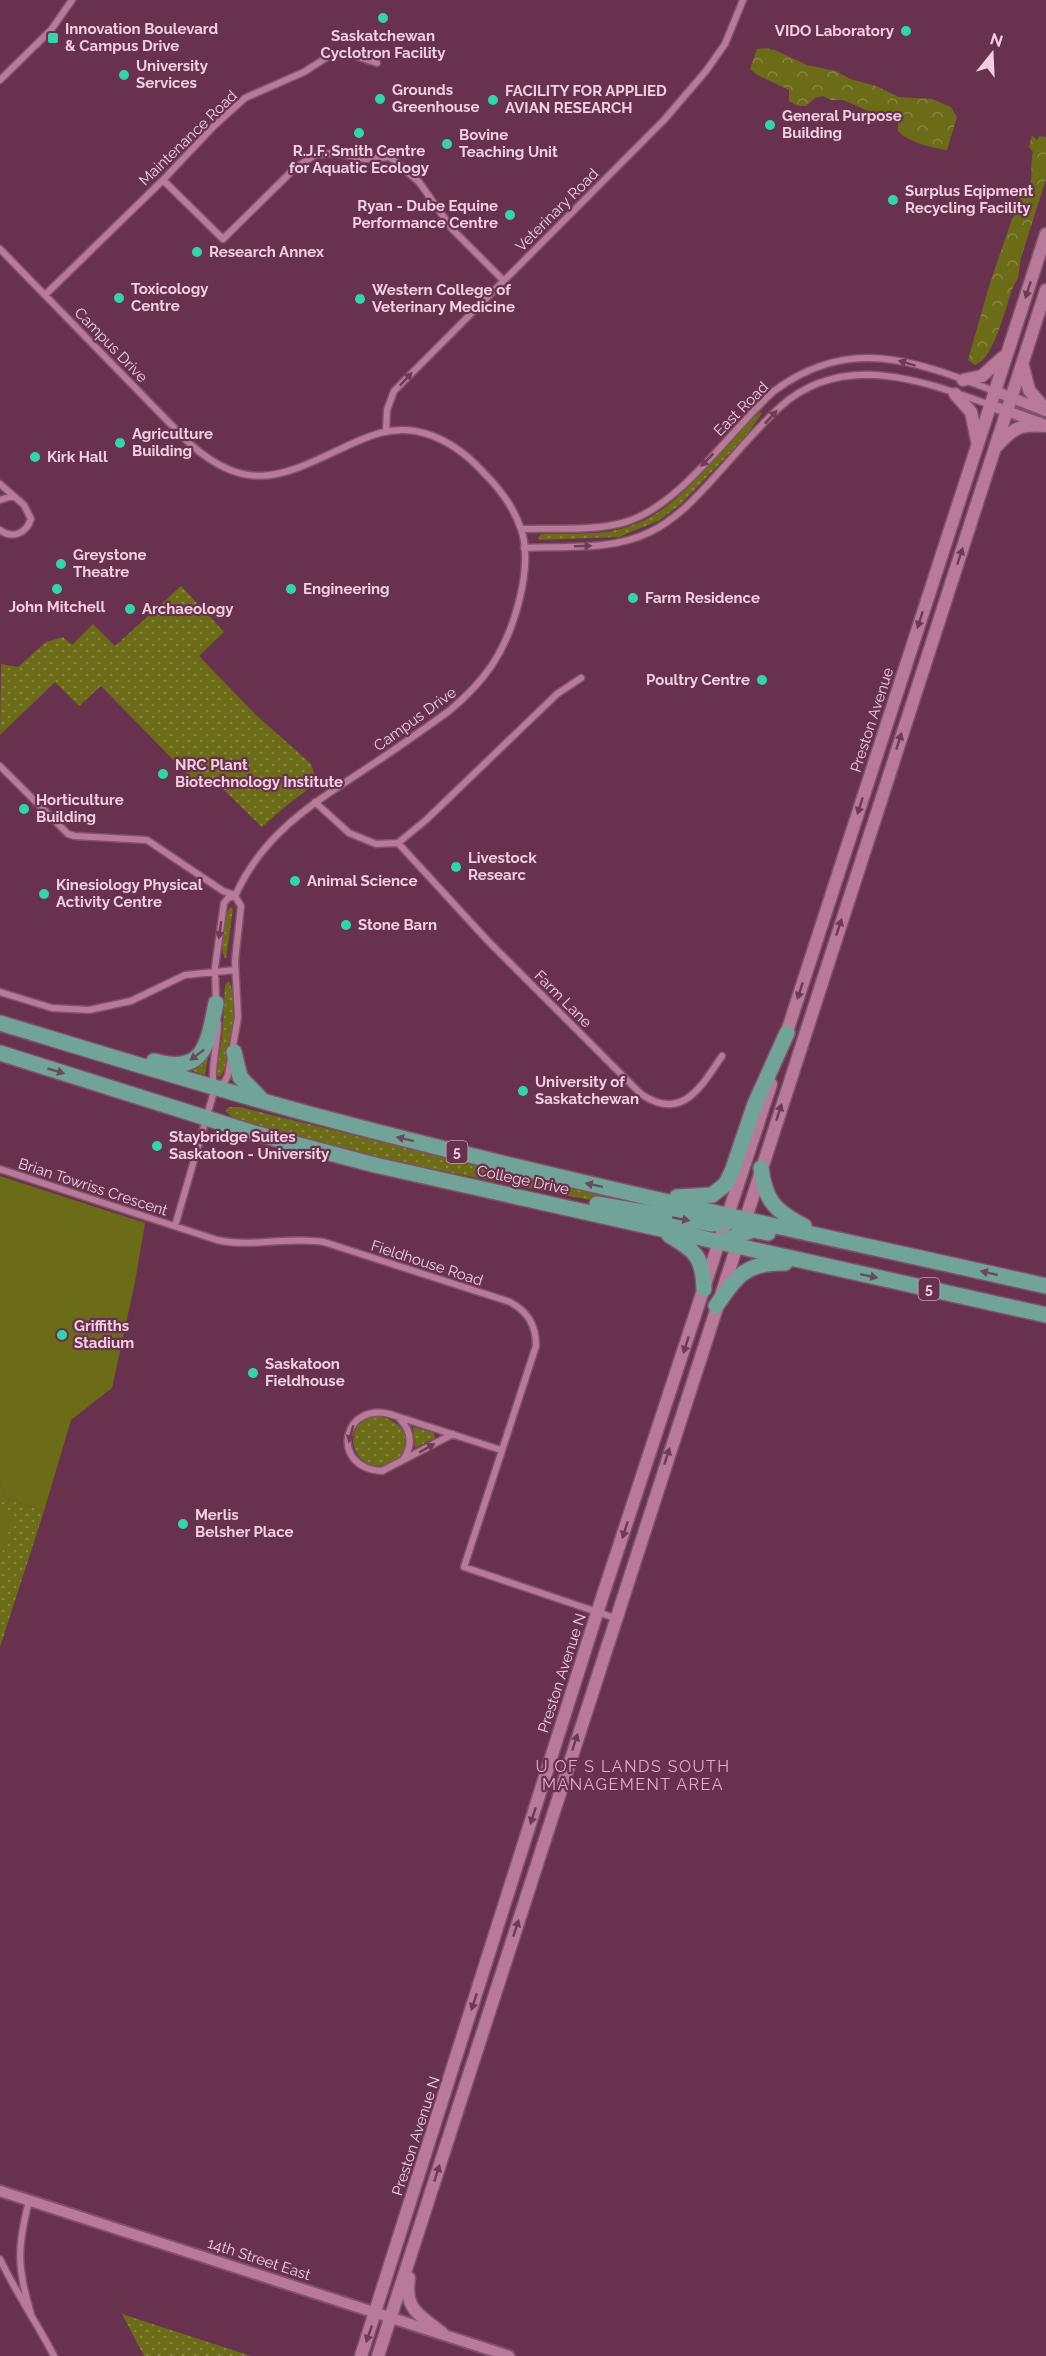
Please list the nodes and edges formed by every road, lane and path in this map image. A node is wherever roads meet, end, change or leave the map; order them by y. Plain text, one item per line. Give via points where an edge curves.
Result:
1 (72, 0) edge
2 (743, 0) edge
3 (377, 63) dead end
4 (0, 80) edge
5 (163, 180) junction
6 (1046, 234) edge
7 (0, 249) edge
8 (503, 280) junction
9 (1046, 290) edge
10 (45, 295) junction
11 (1008, 351) junction
12 (1023, 362) junction
13 (963, 380) junction
14 (994, 391) junction
15 (955, 394) junction
16 (1011, 398) junction
17 (990, 405) junction
18 (1046, 410) edge
19 (1006, 411) junction
20 (1046, 426) edge
21 (386, 431) junction
22 (977, 445) junction
23 (994, 449) junction
24 (0, 484) edge
25 (14, 496) junction
26 (0, 500) edge
27 (521, 529) junction
28 (0, 530) edge
29 (524, 548) junction
30 (582, 678) dead end
31 (0, 766) edge
32 (315, 802) junction
33 (398, 843) junction
34 (235, 896) junction
35 (235, 970) junction
36 (215, 971) junction
37 (0, 992) edge
38 (216, 1002) junction
39 (0, 1023) edge
40 (787, 1033) junction
41 (234, 1052) junction
42 (0, 1053) edge
43 (104, 1054) junction
44 (722, 1056) dead end
45 (215, 1088) junction
46 (264, 1102) junction
47 (207, 1118) junction
48 (375, 1165) junction
49 (761, 1168) junction
50 (0, 1169) edge
51 (651, 1197) junction
52 (727, 1220) junction
53 (175, 1226) junction
54 (656, 1227) junction
55 (740, 1233) junction
56 (822, 1236) junction
57 (720, 1242) junction
58 (897, 1252) junction
59 (812, 1263) junction
60 (1046, 1286) edge
61 (704, 1289) junction
62 (716, 1306) junction
63 (1046, 1315) edge
64 (396, 1416) junction
65 (453, 1434) junction
66 (501, 1450) junction
67 (400, 1463) junction
68 (597, 1612) junction
69 (615, 1618) junction
70 (0, 2191) edge
71 (29, 2201) junction
72 (419, 2229) junction
73 (0, 2259) edge
74 (376, 2313) junction
75 (31, 2314) junction
76 (390, 2318) junction
77 (442, 2333) junction
78 (51, 2355) edge
79 (361, 2356) edge
80 (378, 2356) edge
81 (509, 2356) edge

1 - 4 street via 51,30
2 - 8 street, Veterinary Road via 725,44 664,120
3 - 5 street, Maintenance Road via 346,53 332,54 304,72 249,96
5 - 8 street via 224,239 295,168 315,155 390,157 419,182 453,230
5 - 10 street, Maintenance Road
6 -> 11 main road, Preston Avenue
7 - 10 street, Campus Drive
21 -> 8 street, Veterinary Road via 387,410 394,391
9 - 12 main road
10 - 21 street, Campus Drive via 190,444 232,470 263,476 280,474
11 - 13 main road via 988,372
11 - 14 main road, Preston Avenue
12 - 16 main road
12 - 18 main road via 1029,390
13 - 14 street, East Road
13 -> 27 street, East Road via 896,359 852,358 821,364 774,391 668,500 643,515 603,526
14 - 16 street
14 - 17 main road, Preston Avenue
15 - 17 street, East Road
15 - 22 main road via 971,412
29 -> 15 street, East Road via 612,544 659,527 688,506 779,408 819,383 882,374
16 - 18 street
16 - 19 main road
17 - 19 street
17 - 22 main road, Preston Avenue
19 - 20 street
19 - 23 main road
20 - 23 main road via 1023,425
21 - 27 street, Campus Drive via 414,431 454,446 498,488
22 -> 40 main road, Preston Avenue
49 -> 23 main road
24 - 25 street
25 - 26 street
25 - 28 street via 28,511 30,523 18,534
27 - 29 street, Campus Drive
29 - 32 street, Campus Drive via 514,615 498,654 480,681 449,711
30 - 33 street via 557,694
31 - 34 street via 68,834 147,840
32 - 33 street via 349,833 376,844
32 - 34 street, Campus Drive via 273,838
33 - 44 street, Farm Lane via 488,941 651,1101 670,1105 688,1099
34 - 35 street, Campus Drive via 240,906
34 -> 36 street, Campus Drive via 224,903
35 - 36 street
35 - 41 street, Campus Drive via 239,1007
36 - 37 street via 185,975 130,1001 89,1010 52,1008
36 - 38 street, Campus Drive
38 -> 43 main road via 207,1046 185,1063 167,1065 135,1056
38 - 45 street, Campus Drive via 218,1043 212,1077
39 - 43 main road, College Drive / 5
40 - 51 main road via 754,1104 722,1189 705,1197
40 - 52 main road, Preston Avenue
41 - 45 street, Campus Drive via 225,1081
41 - 46 main road via 243,1083
42 -> 47 main road, College Drive / 5
43 - 45 main road, College Drive / 5
45 - 46 main road, College Drive / 5
45 - 47 street, Campus Drive
51 -> 46 main road, College Drive / 5 via 552,1176
47 - 48 main road, College Drive / 5
47 - 53 street, Brian Towriss Crescent
48 -> 52 main road via 705,1224
48 - 54 main road, College Drive / 5
49 - 55 main road
49 - 56 main road via 769,1200 788,1218
50 - 53 street, Brian Towriss Crescent
51 - 52 main road, College Drive / 5
52 - 55 main road
52 - 57 main road, Preston Avenue N
53 - 66 street, Fieldhouse Road via 234,1243 324,1242 518,1306 533,1324 536,1346
54 - 57 main road, College Drive / 5
54 - 61 main road via 698,1257
55 - 56 main road, 5
55 - 57 main road
55 - 58 main road via 753,1230
55 - 59 main road, 5
55 - 62 main road, Preston Avenue N
56 - 58 main road, 5
57 - 61 main road, Preston Avenue N
60 -> 58 main road, 5
59 - 62 main road via 773,1262 755,1266 735,1280
59 -> 63 main road, 5
61 -> 68 main road, Preston Avenue N
69 -> 62 main road, Preston Avenue N
64 - 65 street
64 - 67 street via 407,1428 411,1441
64 -> 67 street via 377,1411 360,1417 351,1428 348,1444 352,1457 363,1467 382,1471
65 - 66 street
67 -> 65 street
66 - 68 street, Fieldhouse Road via 464,1567
68 - 69 street, Fieldhouse Road
68 -> 74 main road, Preston Avenue N
72 -> 69 main road, Preston Avenue N
70 - 71 street, 14th Street East
71 - 74 street, 14th Street East
71 - 75 street via 19,2257
72 - 76 main road, Preston Avenue N
72 - 77 main road via 406,2292 416,2312
73 - 75 street
74 - 76 street, 14th Street East
74 -> 79 main road, Preston Avenue N
75 - 78 street
76 - 77 street, 14th Street East
76 - 80 main road, Preston Avenue N
77 - 81 street, 14th Street East

